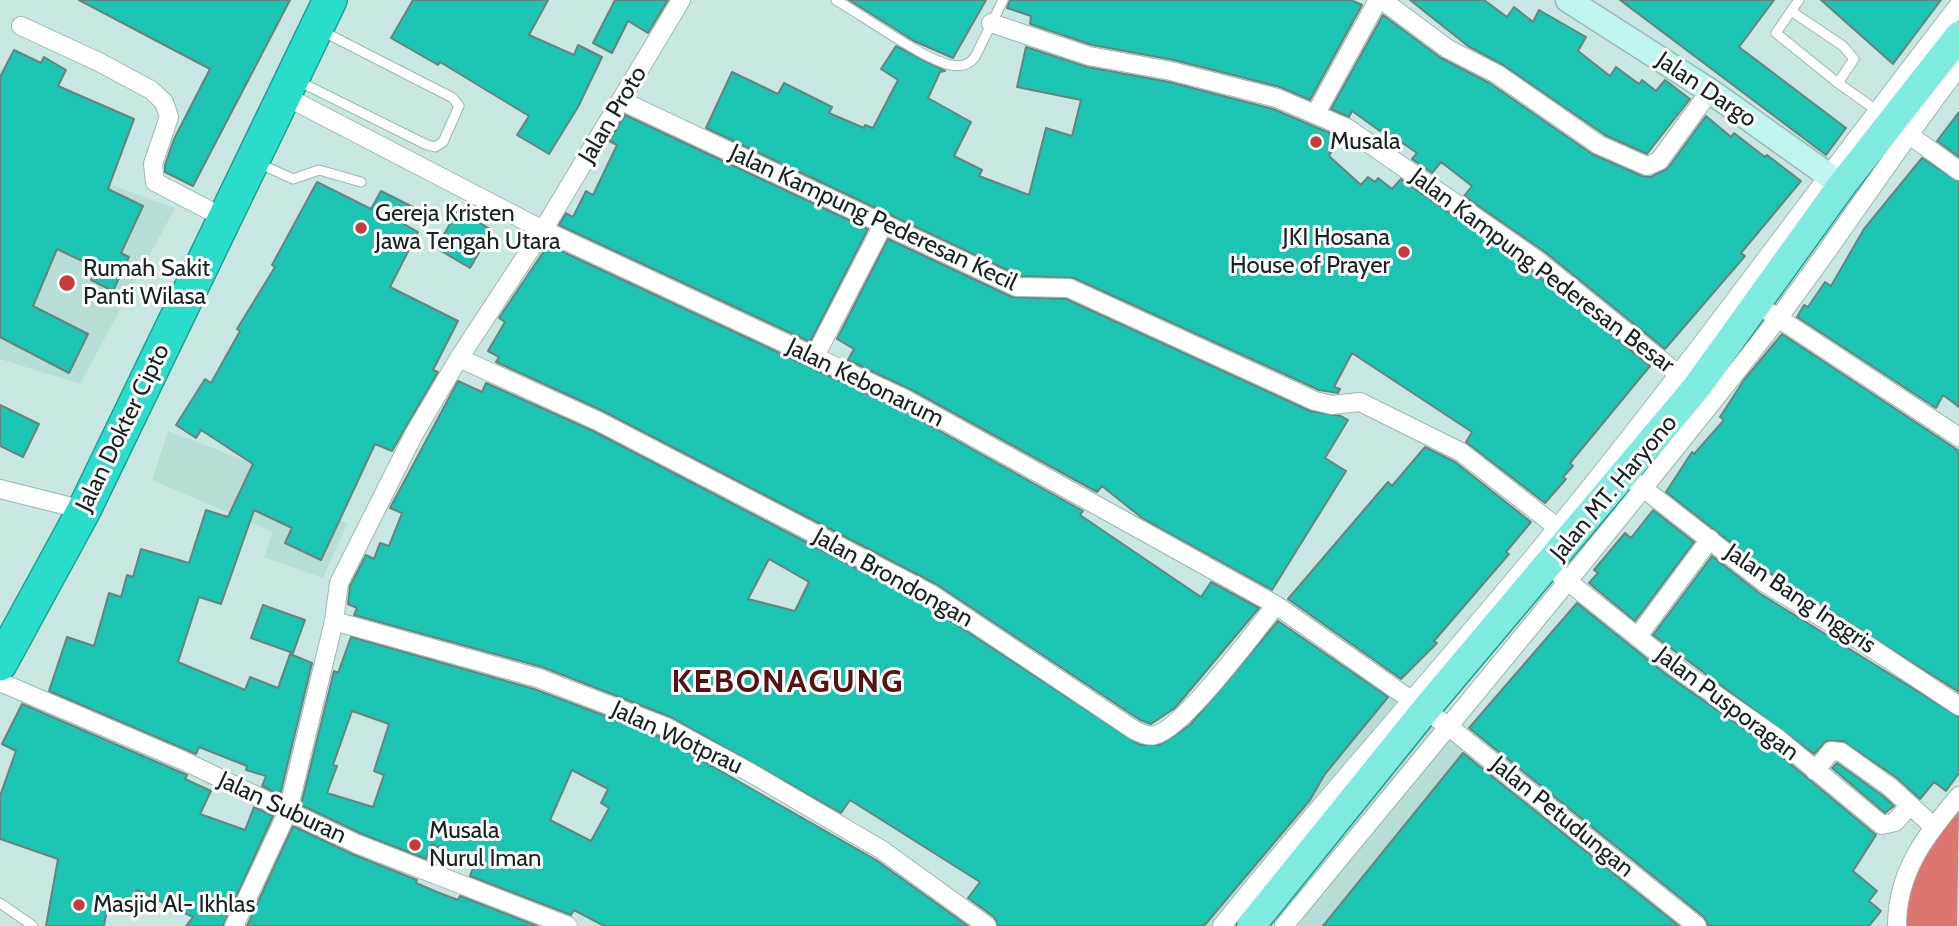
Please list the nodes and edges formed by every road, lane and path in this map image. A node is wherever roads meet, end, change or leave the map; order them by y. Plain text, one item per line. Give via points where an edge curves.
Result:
1 (681, 0) edge
2 (836, 0) edge
3 (1003, 0) edge
4 (1380, 0) edge
5 (1568, 0) edge
6 (1799, 0) edge
7 (1959, 5) edge
8 (1791, 11) junction
9 (323, 14) edge
10 (991, 23) junction
11 (21, 26) dead end
12 (1952, 45) edge
13 (1838, 83) junction
14 (288, 86) junction
15 (1710, 91) junction
16 (622, 101) junction
17 (1316, 113) junction
18 (1892, 122) junction
19 (251, 160) junction
20 (1959, 171) edge
21 (1835, 180) junction
22 (361, 182) dead end
23 (224, 218) junction
24 (884, 223) junction
25 (543, 230) junction
26 (1768, 311) junction
27 (459, 358) junction
28 (814, 358) junction
29 (1687, 381) junction
30 (1959, 437) edge
31 (1634, 482) junction
32 (0, 489) edge
33 (84, 510) junction
34 (1565, 533) junction
35 (1710, 539) junction
36 (1559, 574) junction
37 (1276, 605) junction
38 (334, 621) junction
39 (1638, 636) junction
40 (0, 664) edge
41 (0, 682) edge
42 (1959, 706) edge
43 (1428, 711) junction
44 (1815, 771) junction
45 (1959, 796) edge
46 (1910, 805) junction
47 (288, 811) junction
48 (1327, 813) junction
49 (1934, 827) junction
50 (0, 903) edge
51 (33, 926) edge
52 (234, 926) edge
53 (568, 926) edge
54 (987, 926) edge
55 (1222, 926) edge
56 (1251, 926) edge
57 (1284, 926) edge
58 (1697, 926) edge
59 (1897, 926) edge

1 - 16 street, Jalan Proto
2 - 10 lane via 949,65 970,63
3 - 10 lane
4 - 15 street via 1599,145 1647,166 1659,161
4 - 17 street
5 - 15 street, Jalan Dargo
6 - 8 lane
7 - 12 street
8 - 13 lane via 1776,33
8 - 13 lane via 1854,59
9 - 14 highway, Jalan Dokter Cipto
9 - 14 lane via 453,97 459,106 443,142 427,145
10 - 17 street, Jalan Kampung Pederesan Besar via 1089,56 1185,74 1278,98
11 - 23 street via 160,97 169,117 153,164 155,181
12 - 18 main road, Jalan MT. Haryono
13 - 18 lane
14 - 19 highway, Jalan Dokter Cipto
14 - 25 street, Jalan Kebonarum
15 - 21 street, Jalan Dargo
16 - 24 street, Jalan Kampung Pederesan Kecil
16 - 25 street, Jalan Proto
17 - 29 street, Jalan Kampung Pederesan Besar via 1347,128 1457,202
18 - 20 street
18 - 21 main road, Jalan MT. Haryono
18 - 26 street
19 - 22 lane via 293,179 319,170
19 - 23 highway, Jalan Dokter Cipto
21 - 26 main road, Jalan MT. Haryono
21 - 29 street
23 - 33 highway, Jalan Dokter Cipto
24 - 28 street
24 - 34 street, Jalan Kampung Pederesan Kecil via 1017,288 1069,288 1315,401 1332,405 1360,402 1461,452
25 - 27 street, Jalan Proto
25 - 28 street, Jalan Kebonarum
26 - 29 main road, Jalan MT. Haryono
26 - 30 street
26 - 31 street
27 - 37 street, Jalan Brondongan via 598,421 932,594 1145,734 1155,735 1171,726
27 - 38 street, Jalan Proto via 414,434 339,583
28 - 37 street, Jalan Kebonarum via 907,400
29 - 31 main road, Jalan MT. Haryono
29 - 34 street
31 - 34 main road, Jalan MT. Haryono
31 - 35 street, Jalan Bang Inggris
31 - 36 street
32 - 33 street
33 - 40 highway, Jalan Dokter Cipto
34 - 36 main road, Jalan MT. Haryono
34 - 43 street
35 - 39 street, Jalan Pusporagan
35 - 42 street, Jalan Bang Inggris via 1765,583
36 - 39 street, Jalan Pusporagan
36 - 43 main road, Jalan MT. Haryono
37 - 43 street, Jalan Kebonarum
38 - 47 street, Jalan Proto
38 - 54 street, Jalan Wotprau via 538,678 666,727 882,850
39 - 44 street, Jalan Pusporagan
41 - 47 street, Jalan Suburan
43 - 48 main road, Jalan MT. Haryono
43 - 57 street
43 - 58 street, Jalan Petudungan
44 - 46 street, Jalan Pusporagan via 1886,826
44 - 46 street, Jalan Pusporagan via 1831,751 1841,752
45 - 49 street
46 - 49 street, Jalan Pusporagan
47 - 52 street, Jalan Proto
47 - 53 street, Jalan Suburan via 357,844
48 - 55 street
48 - 56 main road, Jalan MT. Haryono
49 - 59 street via 1907,868
50 - 51 lane

